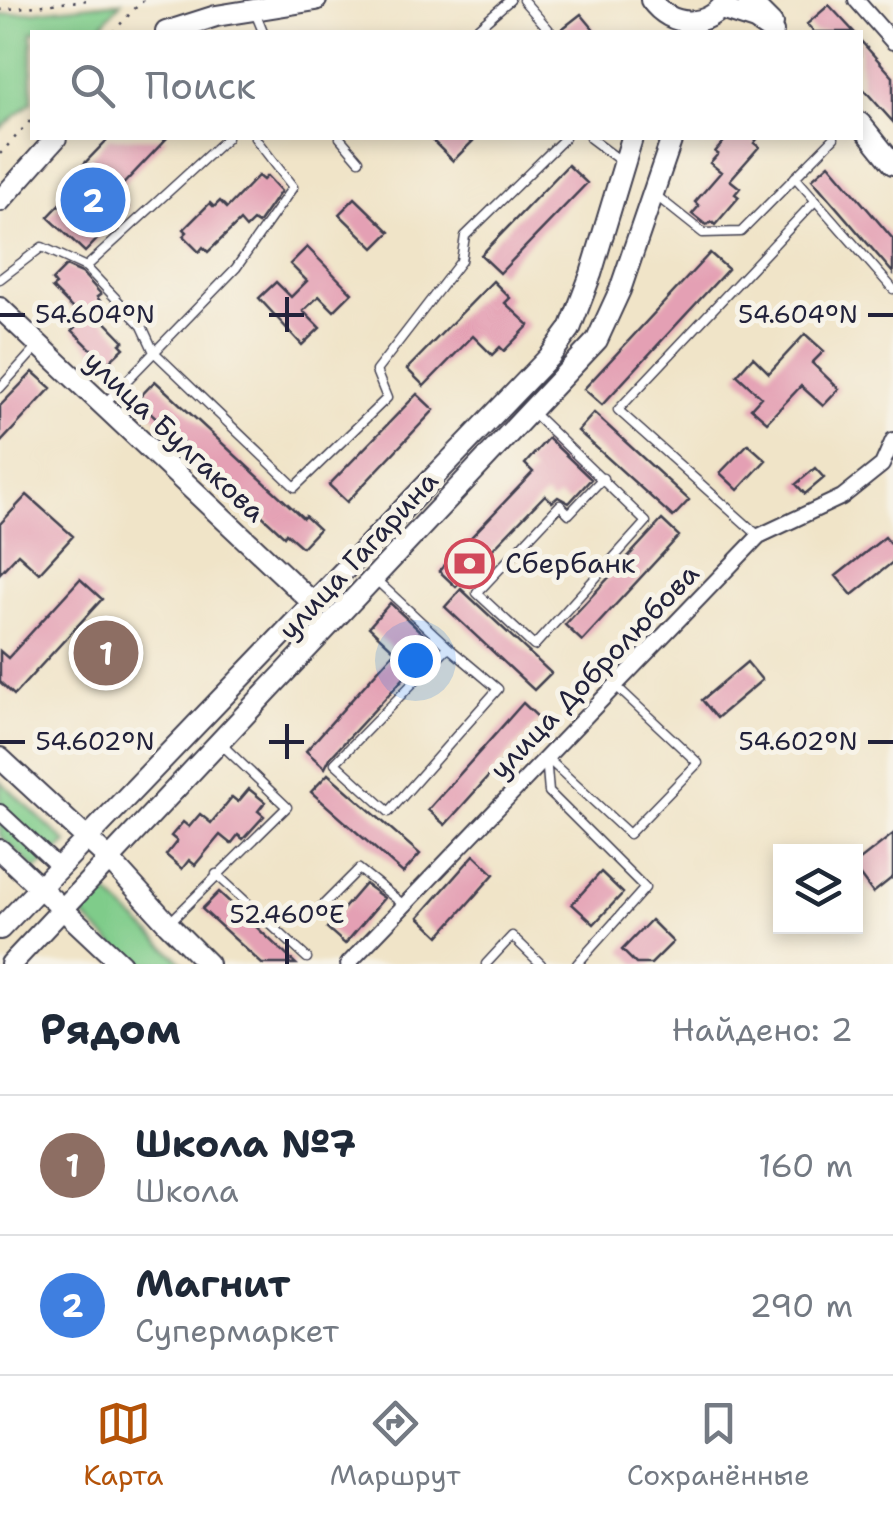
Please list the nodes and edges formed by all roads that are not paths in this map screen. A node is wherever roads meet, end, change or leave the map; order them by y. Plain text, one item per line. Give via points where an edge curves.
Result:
1 (316, 0) edge
2 (510, 0) edge
3 (523, 0) edge
4 (749, 0) edge
5 (856, 0) edge
6 (655, 5) edge
7 (254, 10) junction
8 (714, 15) edge
9 (180, 30) edge
10 (263, 30) edge
11 (476, 30) edge
12 (549, 30) edge
13 (661, 30) edge
14 (772, 30) edge
15 (774, 30) edge
16 (893, 42) edge
17 (863, 127) edge
18 (54, 140) edge
19 (225, 140) edge
20 (257, 140) edge
21 (342, 140) edge
22 (564, 140) edge
23 (593, 140) edge
24 (631, 140) edge
25 (671, 140) edge
26 (832, 140) edge
27 (360, 160) dead end
28 (624, 164) junction
29 (893, 164) edge
30 (795, 176) junction
31 (654, 194) junction
32 (0, 200) edge
33 (816, 200) junction
34 (86, 267) junction
35 (0, 279) edge
36 (893, 289) edge
37 (0, 308) edge
38 (39, 345) junction
39 (154, 352) junction
40 (0, 388) edge
41 (102, 405) junction
42 (531, 411) junction
43 (893, 440) edge
44 (603, 478) junction
45 (758, 536) junction
46 (374, 578) junction
47 (313, 603) junction
48 (448, 647) junction
49 (615, 685) junction
50 (219, 742) junction
51 (546, 757) junction
52 (0, 758) edge
53 (0, 812) edge
54 (86, 839) junction
55 (0, 850) edge
56 (109, 859) junction
57 (60, 868) junction
58 (216, 874) junction
59 (39, 887) junction
60 (404, 905) junction
61 (64, 909) junction
62 (309, 919) dead end
63 (168, 924) junction
64 (0, 929) edge
65 (306, 958) dead end
66 (19, 961) edge
67 (121, 964) edge
68 (208, 964) edge
69 (348, 964) edge
70 (486, 964) edge
71 (541, 964) edge
72 (576, 964) edge

1 - 7 street
2 - 11 lane
3 - 12 lane
4 - 15 street
5 - 16 street
6 - 8 street via 671,19 690,23
6 - 13 street
7 - 9 street
7 - 10 lane
8 - 14 street via 755,20
17 - 29 street
18 - 32 street
19 - 34 lane
20 - 39 lane via 293,187 236,268
21 - 27 lane
22 - 39 lane via 465,236 462,262 376,371 387,398 295,487
23 - 28 lane
24 - 28 street, улица Гагарина
25 - 31 street, улица Гагарина
26 - 30 lane
28 - 47 street, улица Гагарина via 570,330
30 - 31 lane via 741,232 703,234
30 - 33 lane
31 - 42 street, улица Гагарина via 596,340
33 - 36 lane
33 - 45 lane via 618,410
34 - 35 lane via 42,247
34 - 39 lane via 142,326
37 - 38 street, улица Булгакова
38 - 40 lane
38 - 41 street, улица Булгакова
39 - 41 lane
41 - 47 street, улица Булгакова
42 - 44 lane
42 - 46 street, улица Гагарина
43 - 45 street, улица Добролюбова via 882,465 842,497
44 - 44 lane via 568,514 560,506 477,593 534,646 646,522
45 - 49 street, улица Добролюбова
46 - 48 lane
46 - 50 street, улица Гагарина
47 - 54 street, улица Гагарина
48 - 48 lane via 335,763 389,812 498,689
49 - 51 street, улица Добролюбова
49 - 51 lane via 698,763 629,834
50 - 56 street, улица Гагарина
50 - 58 lane via 288,807
51 - 60 street, улица Добролюбова
51 - 72 lane via 549,792 645,888
52 - 54 street
53 - 57 street
54 - 56 street
54 - 57 street, улица Гагарина
55 - 59 street
56 - 61 street, улица Гагарина
56 - 63 street
57 - 59 street, улица Гагарина
58 - 63 lane
58 - 65 lane
59 - 61 street
59 - 64 street, улица Гагарина
60 - 62 lane via 359,869
60 - 69 street, улица Добролюбова
61 - 66 street, улица Гагарина
61 - 67 street
63 - 68 street
70 - 71 lane via 512,936

